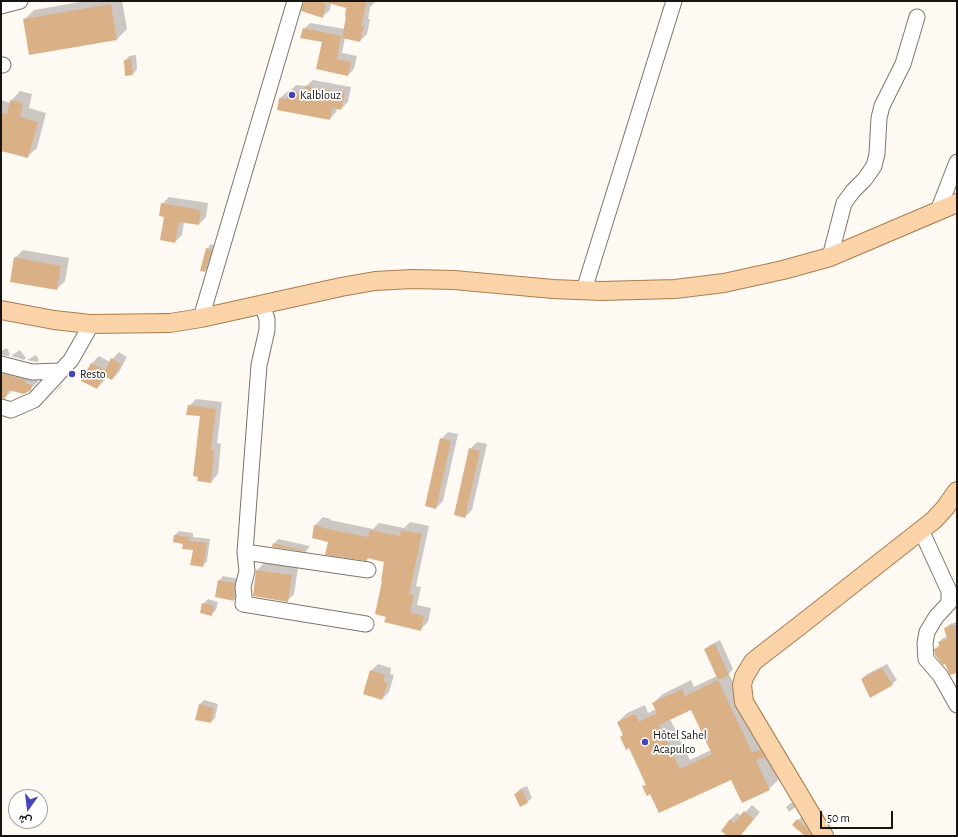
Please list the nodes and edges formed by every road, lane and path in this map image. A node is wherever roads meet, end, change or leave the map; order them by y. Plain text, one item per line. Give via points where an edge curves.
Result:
1 (20, 1) edge
2 (295, 1) edge
3 (674, 1) edge
4 (1, 6) edge
5 (917, 17) dead end
6 (957, 162) edge
7 (957, 204) edge
8 (938, 211) junction
9 (830, 257) junction
10 (584, 290) junction
11 (262, 304) junction
12 (1, 310) edge
13 (202, 318) junction
14 (90, 324) junction
15 (1, 364) edge
16 (60, 371) junction
17 (1, 407) edge
18 (957, 491) edge
19 (921, 530) junction
20 (245, 552) junction
21 (368, 570) dead end
22 (366, 624) dead end
23 (957, 705) edge
24 (824, 836) edge

1 - 4 street
2 - 13 street
3 - 10 street
5 - 9 street via 903,64 882,106 874,166 844,203
6 - 8 street
7 - 8 main road
8 - 9 main road
9 - 10 main road via 724,283 637,291
10 - 11 main road via 412,279 375,281
11 - 13 main road
11 - 20 street via 267,319 267,330 259,365
12 - 14 main road
13 - 14 main road via 170,323
14 - 16 street via 70,360
15 - 16 street via 32,372
16 - 17 street via 34,400 11,410
18 - 19 main road via 946,508
19 - 23 street via 949,591 949,603 927,632 926,659 940,675
19 - 24 main road via 752,662 744,677 742,694 746,706
20 - 21 street
20 - 22 street via 247,571 243,587 243,604

